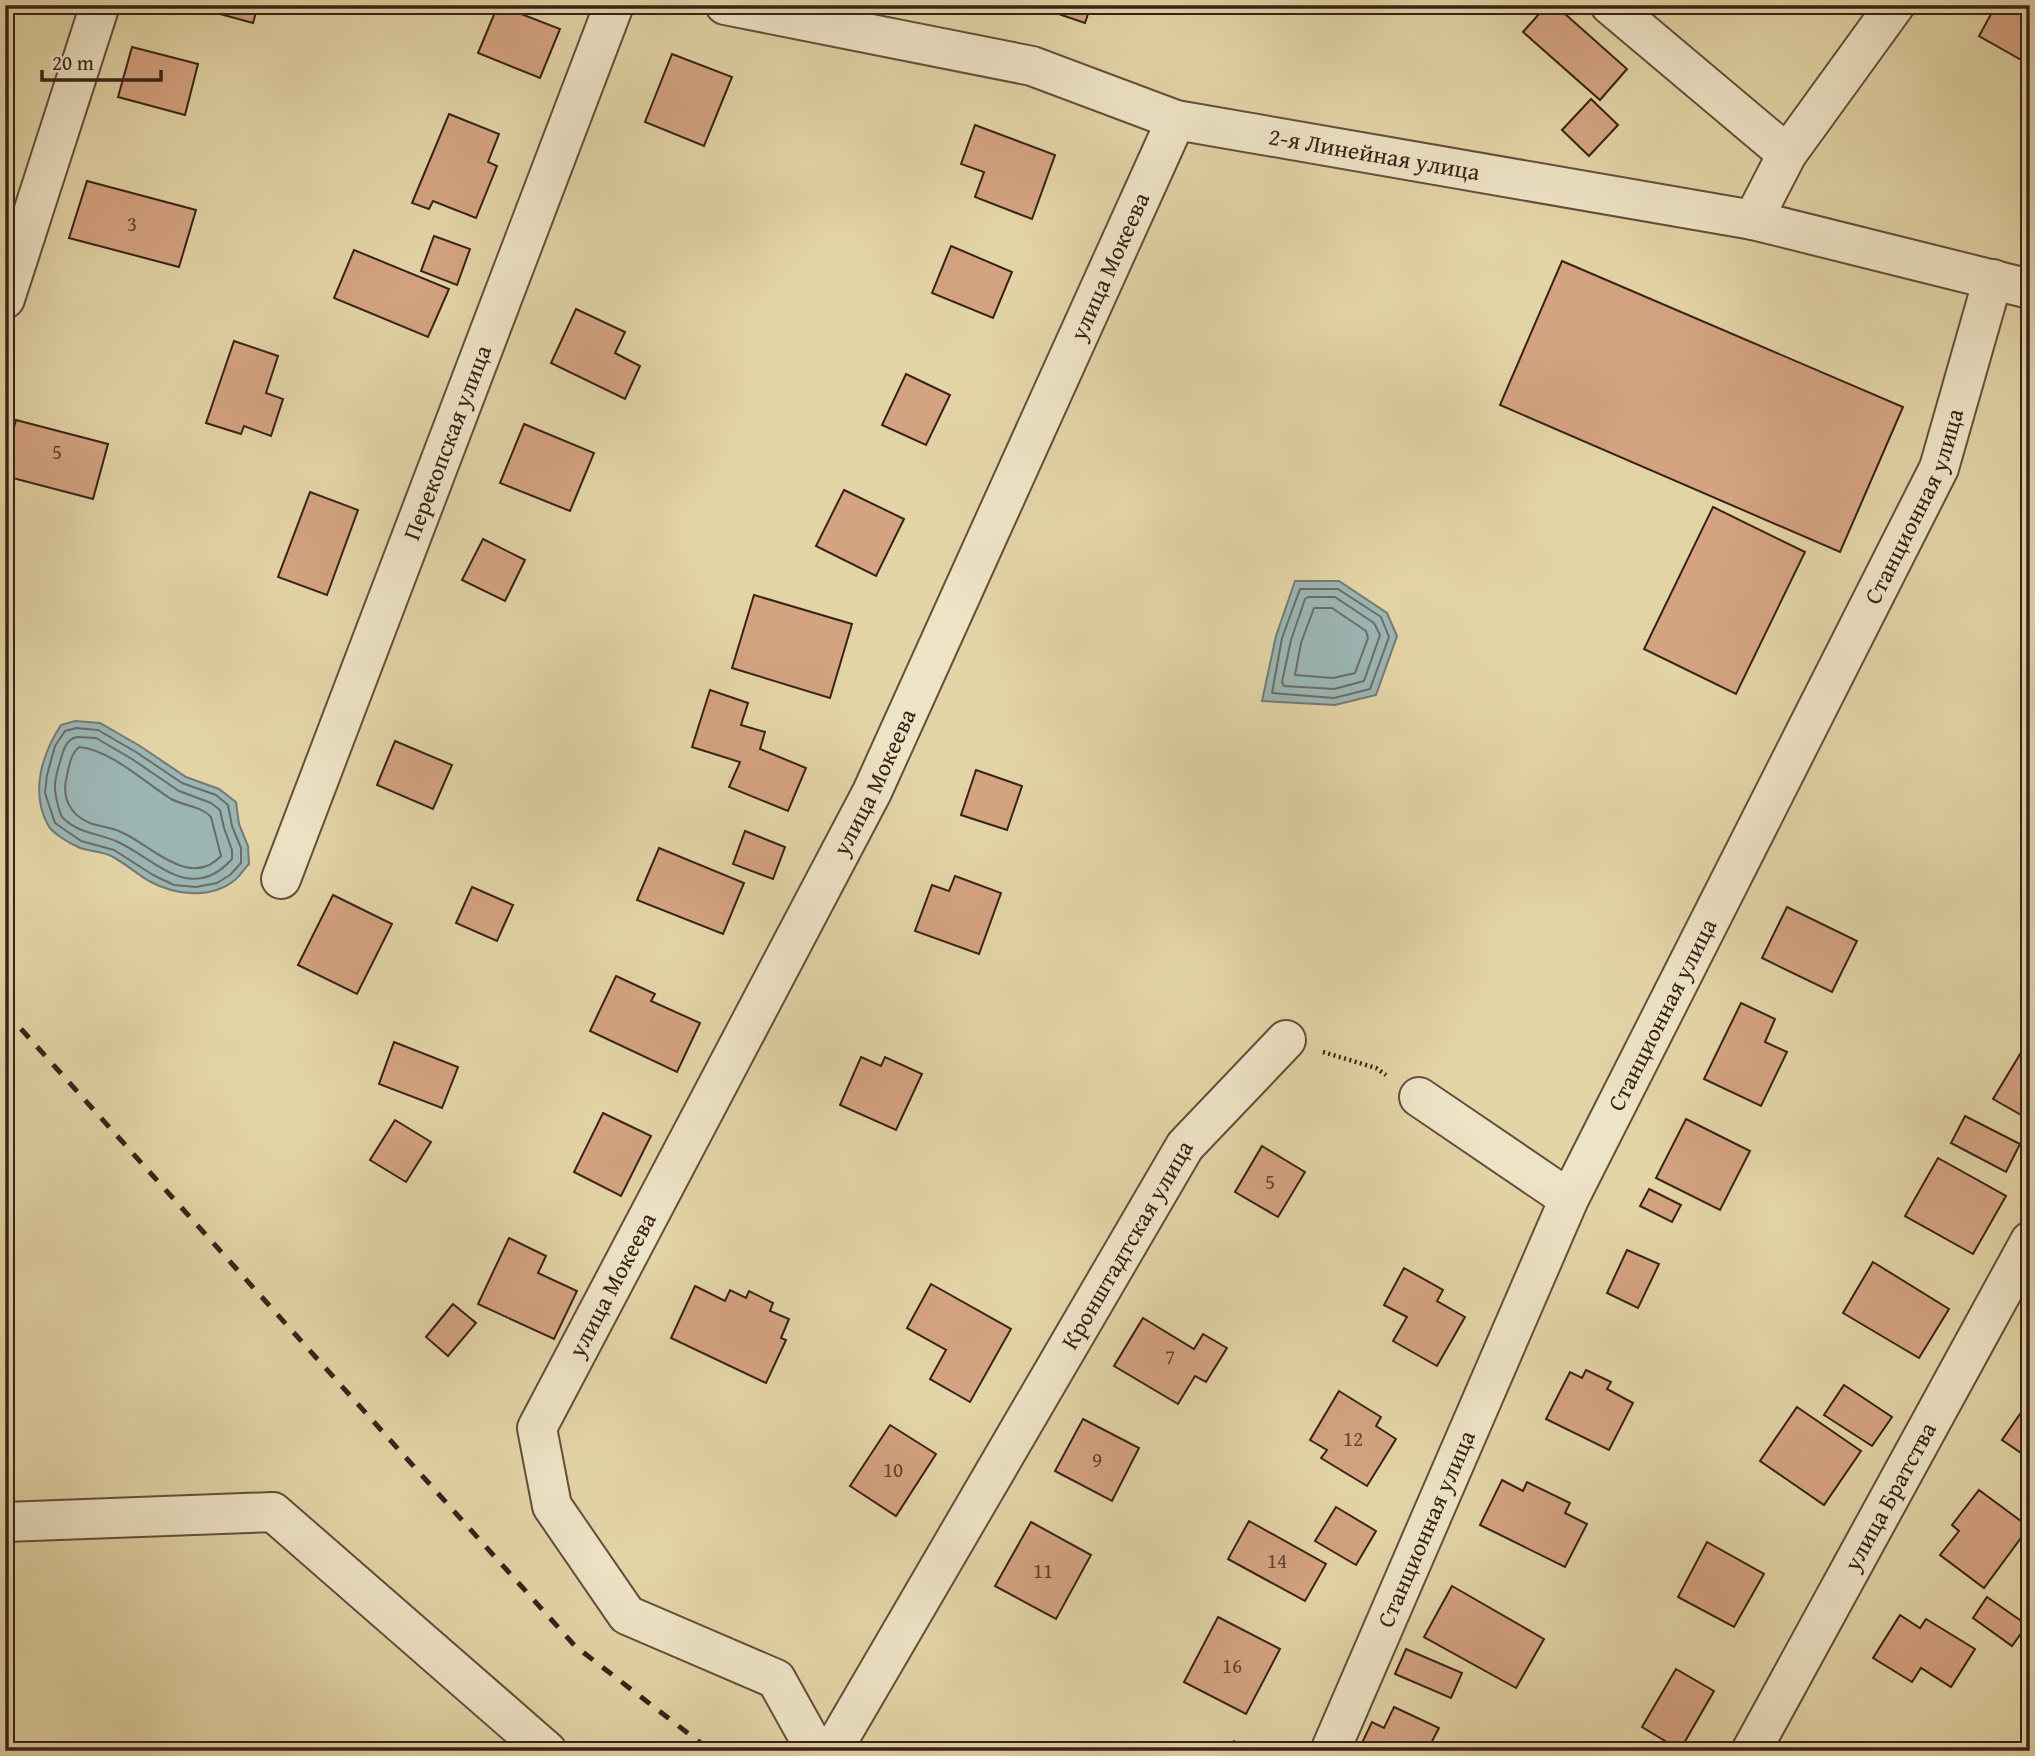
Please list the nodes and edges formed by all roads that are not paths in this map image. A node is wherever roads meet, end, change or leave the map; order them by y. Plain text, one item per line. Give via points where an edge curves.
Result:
1 (100, 5) edge
2 (614, 5) edge
3 (725, 5) edge
4 (1610, 5) edge
5 (1895, 5) edge
6 (1176, 120) junction
7 (1787, 154) junction
8 (1753, 220) junction
9 (1993, 279) junction
10 (2030, 289) edge
11 (5, 299) edge
12 (281, 879) dead end
13 (1286, 1040) road end
14 (1419, 1097) road end
15 (1569, 1199) junction
16 (2030, 1241) edge
17 (5, 1522) edge
18 (547, 1751) edge
19 (816, 1751) edge
20 (832, 1751) edge
21 (1330, 1751) edge
22 (1751, 1751) edge

1 - 11 street
2 - 12 street, Перекопская улица
3 - 6 street, 2-я Линейная улица via 1032,66
4 - 7 street
5 - 7 street
6 - 8 street, 2-я Линейная улица
6 - 19 street, улица Мокеева via 872,792 537,1428 552,1506 627,1615 776,1679
7 - 8 street
8 - 9 street, 2-я Линейная улица
9 - 10 street, 2-я Линейная улица
9 - 15 street, Станционная улица via 1940,468
13 - 20 street, Кронштадтская улица via 1185,1146
14 - 15 street
15 - 21 street, Станционная улица
16 - 22 street, улица Братства
17 - 18 street via 273,1512

